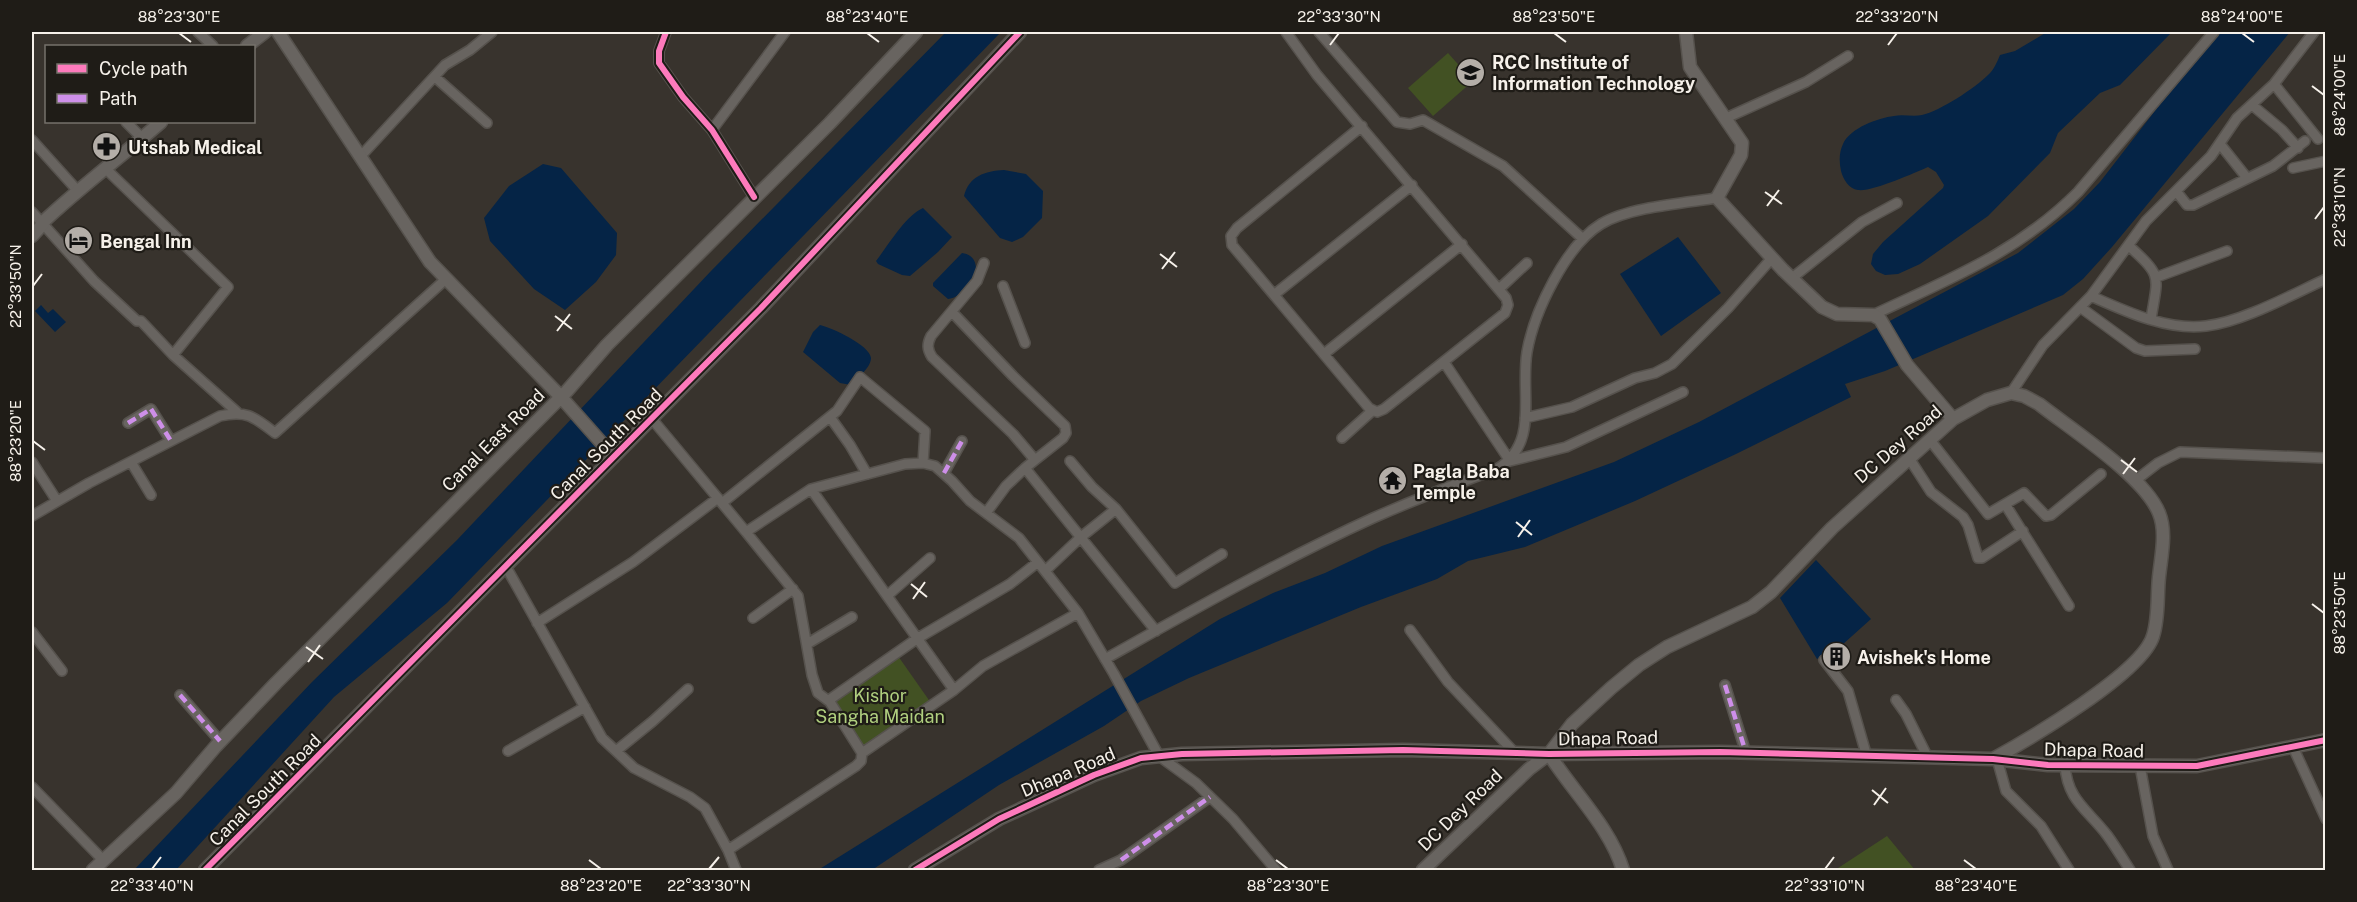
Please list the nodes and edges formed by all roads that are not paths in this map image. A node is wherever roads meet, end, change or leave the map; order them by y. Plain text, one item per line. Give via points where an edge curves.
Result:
1 (198, 32) edge
2 (265, 32) edge
3 (278, 32) edge
4 (492, 32) edge
5 (666, 32) edge
6 (785, 32) edge
7 (916, 32) edge
8 (1020, 32) edge
9 (1286, 32) edge
10 (1318, 32) edge
11 (1686, 32) edge
12 (2214, 32) edge
13 (2314, 32) edge
14 (212, 45) edge
15 (248, 45) edge
16 (1848, 56) dead end
17 (435, 76) junction
18 (2274, 84) junction
19 (2252, 105) junction
20 (1726, 118) junction
21 (127, 123) edge
22 (160, 123) edge
23 (487, 123) dead end
24 (1362, 126) junction
25 (712, 130) junction
26 (142, 138) junction
27 (2318, 139) dead end
28 (32, 140) edge
29 (2220, 144) junction
30 (360, 157) junction
31 (2325, 161) edge
32 (2293, 168) dead end
33 (106, 169) junction
34 (2247, 178) junction
35 (1412, 185) junction
36 (76, 190) junction
37 (2176, 190) junction
38 (754, 197) junction
39 (1717, 198) junction
40 (1897, 203) dead end
41 (32, 212) edge
42 (43, 224) junction
43 (32, 236) edge
44 (1583, 238) junction
45 (1462, 244) junction
46 (2129, 246) junction
47 (2227, 251) dead end
48 (1772, 258) junction
49 (984, 263) dead end
50 (1527, 263) dead end
51 (2157, 277) junction
52 (1791, 278) junction
53 (446, 279) junction
54 (2325, 279) edge
55 (1003, 285) dead end
56 (1499, 289) junction
57 (1275, 294) junction
58 (2091, 296) junction
59 (2080, 307) junction
60 (952, 312) junction
61 (1877, 317) junction
62 (2151, 319) junction
63 (1025, 343) dead end
64 (2195, 349) dead end
65 (1324, 354) junction
66 (173, 355) junction
67 (1444, 362) junction
68 (1683, 392) dead end
69 (2011, 393) junction
70 (561, 397) junction
71 (1372, 411) junction
72 (237, 412) junction
73 (830, 417) junction
74 (1525, 418) junction
75 (652, 419) junction
76 (1953, 419) junction
77 (128, 423) dead end
78 (1342, 438) dead end
79 (1930, 440) junction
80 (171, 441) junction
81 (962, 441) dead end
82 (614, 457) junction
83 (1910, 458) junction
84 (2325, 458) edge
85 (1035, 460) junction
86 (1070, 461) dead end
87 (1510, 461) junction
88 (32, 462) edge
89 (131, 462) junction
90 (923, 463) junction
91 (1025, 468) junction
92 (944, 473) junction
93 (867, 474) junction
94 (2101, 474) dead end
95 (2136, 480) junction
96 (811, 489) junction
97 (151, 495) dead end
98 (57, 501) junction
99 (720, 501) junction
100 (2005, 504) junction
101 (1116, 509) junction
102 (986, 513) junction
103 (32, 516) edge
104 (2023, 531) junction
105 (746, 532) junction
106 (1081, 537) junction
107 (1222, 554) dead end
108 (930, 558) dead end
109 (1038, 562) junction
110 (505, 565) junction
111 (1045, 571) junction
112 (793, 589) junction
113 (888, 595) junction
114 (2069, 606) dead end
115 (1078, 613) junction
116 (852, 616) dead end
117 (753, 618) dead end
118 (537, 622) junction
119 (1410, 630) dead end
120 (1156, 631) junction
121 (32, 632) edge
122 (918, 638) junction
123 (807, 644) junction
124 (1105, 659) junction
125 (1824, 660) dead end
126 (62, 671) dead end
127 (1725, 685) dead end
128 (688, 689) dead end
129 (954, 690) junction
130 (180, 695) dead end
131 (829, 700) junction
132 (1896, 700) dead end
133 (585, 707) junction
134 (2325, 740) edge
135 (220, 741) junction
136 (2293, 747) junction
137 (508, 751) dead end
138 (616, 751) junction
139 (862, 753) junction
140 (1515, 753) junction
141 (1746, 753) junction
142 (1549, 754) junction
143 (1159, 756) junction
144 (1868, 757) junction
145 (1928, 758) junction
146 (1995, 759) junction
147 (2065, 765) junction
148 (2140, 766) junction
149 (32, 787) edge
150 (1210, 797) junction
151 (2325, 819) edge
152 (728, 850) junction
153 (103, 860) junction
154 (93, 870) edge
155 (205, 870) edge
156 (735, 870) edge
157 (915, 870) edge
158 (1099, 870) edge
159 (1276, 870) edge
160 (1423, 870) edge
161 (1623, 870) edge
162 (2069, 870) edge
163 (2130, 870) edge
164 (2168, 870) edge

1 - 14 street
2 - 15 street
3 - 30 street
4 - 17 street
5 - 25 street via 659,63
6 - 25 street
7 - 38 street, Canal East Road
8 - 75 street, Canal South Road
9 - 24 street via 1303,58
10 - 44 street via 1397,122 1423,120 1490,158
11 - 20 street via 1690,66
12 - 61 street via 2055,216 1990,260
13 - 18 street
16 - 20 street via 1806,82
17 - 23 street
17 - 30 street
18 - 19 street
18 - 27 street
19 - 29 street via 2237,118
19 - 34 street via 2302,144 2273,166
20 - 39 street via 1742,143 1741,155
21 - 26 street
22 - 26 street
24 - 35 street
24 - 57 street via 1231,236 1232,245
25 - 38 street
26 - 33 street
28 - 36 street
29 - 34 street
29 - 37 street
30 - 53 street via 430,262
31 - 32 street
33 - 36 street
33 - 66 street via 228,287
34 - 37 street via 2190,206
35 - 45 street
35 - 57 street
36 - 42 street
37 - 46 street
38 - 70 street, Canal East Road via 607,345
39 - 44 street via 1623,214
39 - 48 street
40 - 52 street via 1862,222
41 - 42 street
42 - 43 street
42 - 66 street via 94,280
44 - 74 street via 1553,280 1532,332 1527,352
45 - 56 street
45 - 65 street
46 - 51 street
46 - 58 street
47 - 51 street
48 - 52 street
48 - 74 street via 1728,308 1664,370 1635,378 1572,407
49 - 60 street via 976,281
50 - 56 street
51 - 62 street
52 - 61 street via 1822,308 1837,314
53 - 70 street
53 - 72 street via 275,433 253,416
54 - 62 street via 2219,324 2188,327
55 - 63 street
56 - 67 street via 1508,304 1505,313
57 - 65 street
58 - 59 street
58 - 62 street
59 - 64 street via 2127,343 2145,351
59 - 69 street via 2043,345
60 - 85 street via 931,336 928,350
60 - 85 street via 1065,426 1063,438
61 - 76 street via 1907,365
65 - 71 street
66 - 72 street
67 - 71 street via 1384,409
67 - 87 street
68 - 87 street via 1566,447
69 - 76 street, DC Dey Road via 1987,400
69 - 95 street via 2039,404
70 - 82 street
70 - 135 street, Canal East Road
71 - 78 street
72 - 80 street via 220,416
73 - 90 street via 860,378 925,432
73 - 93 street
73 - 99 street
74 - 87 street via 1519,449
75 - 82 street, Canal South Road
75 - 99 street
76 - 79 street, DC Dey Road
77 - 80 street via 151,409
79 - 83 street, DC Dey Road
79 - 100 street via 1989,514
80 - 89 street
81 - 92 street
82 - 110 street, Canal South Road
83 - 104 street via 1931,492 1963,517 1978,558
83 - 142 street, DC Dey Road via 1812,546 1771,592 1752,607 1667,647 1639,665 1572,724
84 - 95 street via 2180,452
85 - 91 street
86 - 101 street
87 - 120 street via 1374,518 1236,586
88 - 98 street
89 - 97 street
89 - 98 street
90 - 92 street
90 - 93 street
91 - 102 street
91 - 106 street
92 - 102 street
93 - 96 street
94 - 100 street via 2051,515 2046,516 2024,493
95 - 146 street via 2160,514 2163,536 2153,636 2144,655 2102,690
96 - 105 street
96 - 113 street
98 - 103 street
99 - 105 street
99 - 118 street
100 - 104 street
101 - 106 street
101 - 107 street via 1175,583
102 - 109 street via 1019,538
104 - 114 street
105 - 112 street
106 - 111 street
106 - 120 street
108 - 113 street
109 - 111 street
109 - 122 street via 1010,585
110 - 118 street
110 - 155 street, Canal South Road
111 - 115 street
112 - 117 street
112 - 123 street via 798,596
113 - 122 street
115 - 124 street
115 - 129 street via 983,666
116 - 123 street
118 - 133 street
119 - 140 street via 1448,682
120 - 124 street
121 - 126 street
122 - 129 street
122 - 131 street
123 - 131 street via 818,693
124 - 143 street
125 - 144 street via 1848,691
127 - 141 street
128 - 138 street
129 - 139 street
130 - 135 street
131 - 139 street
132 - 145 street
133 - 137 street
133 - 138 street via 602,738
134 - 136 street, Dhapa Road
135 - 153 street, Canal East Road via 176,793
136 - 148 street, Dhapa Road via 2197,766
136 - 151 street
138 - 152 street via 634,768 698,802 710,815
139 - 152 street via 856,766
140 - 142 street, Dhapa Road
140 - 143 street, Dhapa Road via 1403,750
141 - 142 street, Dhapa Road
141 - 144 street, Dhapa Road
142 - 160 street, DC Dey Road
142 - 161 street via 1604,832
143 - 150 street
143 - 157 street, Dhapa Road via 1141,758 1094,775 1008,814
144 - 145 street, Dhapa Road
145 - 146 street, Dhapa Road
146 - 147 street, Dhapa Road
146 - 162 street via 2006,791 2041,826
147 - 148 street, Dhapa Road
147 - 163 street via 2073,796 2108,836
148 - 164 street via 2153,836
149 - 153 street
150 - 158 street via 1121,860
150 - 159 street
152 - 156 street
153 - 154 street, Canal East Road

